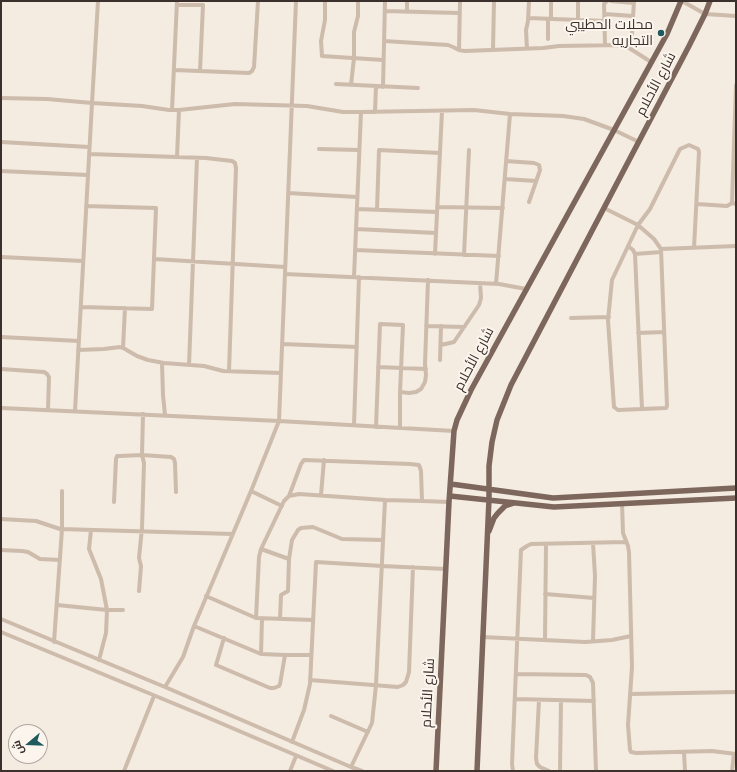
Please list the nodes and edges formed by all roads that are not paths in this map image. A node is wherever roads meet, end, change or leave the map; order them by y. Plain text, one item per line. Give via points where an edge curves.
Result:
1 (98, 1) edge
2 (258, 1) edge
3 (296, 1) edge
4 (325, 1) edge
5 (358, 1) edge
6 (385, 1) edge
7 (407, 1) edge
8 (460, 1) edge
9 (494, 1) edge
10 (529, 1) edge
11 (551, 1) edge
12 (578, 1) edge
13 (607, 1) edge
14 (611, 1) edge
15 (682, 1) edge
16 (710, 1) edge
17 (634, 2) edge
18 (177, 3) edge
19 (384, 11) junction
20 (407, 12) junction
21 (460, 13) junction
22 (605, 14) junction
23 (705, 14) junction
24 (633, 16) junction
25 (736, 16) edge
26 (528, 18) junction
27 (549, 19) junction
28 (578, 20) junction
29 (605, 21) junction
30 (548, 39) dead end
31 (384, 41) junction
32 (604, 45) junction
33 (626, 46) junction
34 (527, 49) junction
35 (459, 50) junction
36 (493, 50) junction
37 (354, 58) junction
38 (383, 60) junction
39 (651, 62) junction
40 (174, 70) junction
41 (200, 71) junction
42 (336, 84) dead end
43 (351, 85) junction
44 (736, 85) edge
45 (376, 86) junction
46 (383, 87) junction
47 (418, 88) dead end
48 (1, 98) edge
49 (92, 103) junction
50 (291, 106) junction
51 (172, 110) junction
52 (179, 110) junction
53 (442, 111) junction
54 (361, 112) junction
55 (375, 112) junction
56 (510, 114) junction
57 (614, 130) junction
58 (1, 142) edge
59 (639, 142) junction
60 (89, 147) junction
61 (319, 149) dead end
62 (359, 150) junction
63 (469, 150) dead end
64 (440, 153) junction
65 (89, 154) junction
66 (176, 157) junction
67 (197, 158) junction
68 (506, 161) junction
69 (1, 171) edge
70 (88, 175) junction
71 (505, 179) junction
72 (536, 181) junction
73 (288, 194) junction
74 (357, 197) junction
75 (529, 202) dead end
76 (697, 204) junction
77 (734, 204) edge
78 (86, 206) junction
79 (437, 207) junction
80 (466, 208) junction
81 (502, 208) junction
82 (604, 208) junction
83 (357, 209) junction
84 (377, 210) junction
85 (437, 212) junction
86 (638, 225) junction
87 (356, 229) junction
88 (436, 233) junction
89 (628, 246) junction
90 (736, 246) edge
91 (694, 248) junction
92 (355, 250) junction
93 (661, 250) junction
94 (435, 254) junction
95 (635, 254) junction
96 (464, 255) junction
97 (498, 256) junction
98 (1, 257) edge
99 (154, 258) junction
100 (83, 261) junction
101 (193, 261) junction
102 (233, 263) junction
103 (285, 267) junction
104 (285, 274) junction
105 (354, 277) junction
106 (359, 277) junction
107 (428, 280) junction
108 (480, 283) junction
109 (496, 284) junction
110 (526, 289) junction
111 (81, 307) junction
112 (125, 308) junction
113 (609, 317) junction
114 (571, 318) dead end
115 (426, 326) junction
116 (441, 326) junction
117 (464, 327) junction
118 (664, 332) junction
119 (638, 333) junction
120 (1, 337) edge
121 (79, 341) junction
122 (282, 344) junction
123 (441, 345) junction
124 (357, 347) junction
125 (123, 348) junction
126 (78, 350) junction
127 (440, 360) dead end
128 (162, 363) junction
129 (189, 365) junction
130 (378, 367) junction
131 (401, 368) junction
132 (1, 369) edge
133 (426, 369) junction
134 (229, 371) junction
135 (281, 373) junction
136 (400, 392) junction
137 (1, 408) edge
138 (48, 410) junction
139 (642, 410) junction
140 (75, 411) junction
141 (143, 414) junction
142 (165, 415) junction
143 (279, 421) junction
144 (354, 425) junction
145 (376, 427) junction
146 (400, 428) junction
147 (454, 431) junction
148 (142, 455) junction
149 (324, 460) junction
150 (451, 484) junction
151 (736, 488) edge
152 (489, 490) junction
153 (62, 491) dead end
154 (251, 491) junction
155 (176, 492) dead end
156 (321, 495) junction
157 (289, 496) junction
158 (589, 496) junction
159 (736, 498) edge
160 (450, 499) junction
161 (489, 499) junction
162 (385, 500) junction
163 (422, 501) junction
164 (114, 502) dead end
165 (515, 502) junction
166 (622, 503) junction
167 (589, 505) junction
168 (282, 506) junction
169 (1, 519) edge
170 (62, 529) junction
171 (91, 530) junction
172 (141, 531) junction
173 (233, 534) junction
174 (487, 535) junction
175 (383, 540) junction
176 (626, 542) junction
177 (593, 543) junction
178 (546, 544) junction
179 (261, 549) junction
180 (1, 550) edge
181 (289, 559) junction
182 (60, 560) junction
183 (382, 566) junction
184 (413, 567) junction
185 (446, 569) junction
186 (138, 591) dead end
187 (545, 594) junction
188 (206, 596) junction
189 (594, 598) junction
190 (57, 605) junction
191 (107, 610) junction
192 (123, 610) dead end
193 (256, 618) junction
194 (262, 618) junction
195 (280, 619) junction
196 (1, 620) edge
197 (313, 620) junction
198 (194, 626) junction
199 (1, 632) edge
200 (632, 636) junction
201 (482, 637) junction
202 (224, 638) junction
203 (517, 639) junction
204 (545, 640) junction
205 (593, 641) junction
206 (54, 642) junction
207 (261, 654) junction
208 (285, 655) junction
209 (311, 655) junction
210 (99, 660) junction
211 (516, 674) junction
212 (310, 680) junction
213 (376, 685) junction
214 (165, 687) junction
215 (736, 692) edge
216 (630, 694) junction
217 (154, 696) junction
218 (515, 699) junction
219 (539, 700) junction
220 (561, 700) junction
221 (594, 701) junction
222 (331, 716) dead end
223 (368, 732) junction
224 (292, 742) junction
225 (684, 752) junction
226 (735, 754) edge
227 (296, 756) junction
228 (351, 767) junction
229 (124, 771) edge
230 (290, 771) edge
231 (333, 771) edge
232 (362, 771) edge
233 (436, 771) edge
234 (477, 771) edge
235 (513, 771) edge
236 (549, 771) edge
237 (560, 771) edge
238 (596, 771) edge
239 (685, 771) edge
240 (732, 771) edge

1 - 49 street
2 - 41 street via 252,71
3 - 50 street
4 - 37 street via 322,56
5 - 37 street
6 - 19 street
7 - 20 street
8 - 21 street
9 - 36 street
10 - 26 street
11 - 27 street
12 - 28 street
13 - 22 street via 604,4
14 - 17 street
15 - 23 street
15 - 39 main road, شارع الأحلام
16 - 23 main road, شارع الأحلام
17 - 24 street
18 - 40 street
18 - 41 street via 203,5
19 - 20 street
19 - 31 street
20 - 21 street
21 - 35 street
22 - 24 street
22 - 29 street
23 - 25 street
23 - 59 main road, شارع الأحلام
24 - 33 street via 632,34
26 - 27 street
26 - 34 street
27 - 28 street
27 - 30 street
28 - 29 street
29 - 32 street
31 - 35 street via 448,45
31 - 38 street
32 - 33 street
32 - 34 street
33 - 39 street
34 - 36 street
35 - 36 street
37 - 38 street
37 - 43 street
38 - 46 street
39 - 57 main road, شارع الأحلام
40 - 41 street
40 - 51 street
42 - 43 street
43 - 45 street
44 - 77 street
45 - 46 street
45 - 55 street
46 - 47 street
48 - 49 street
49 - 51 street
49 - 60 street
50 - 52 street via 235,104
50 - 54 street
50 - 73 street
51 - 52 street
52 - 66 street
53 - 55 street
53 - 56 street via 474,110
53 - 64 street
54 - 55 street
54 - 62 street
56 - 57 street via 584,119
56 - 68 street
57 - 59 street
57 - 110 main road, شارع الأحلام
58 - 60 street
59 - 82 main road, شارع الأحلام
60 - 65 street
61 - 62 street
62 - 74 street
63 - 80 street
64 - 79 street
64 - 84 street via 379,150
65 - 66 street
65 - 70 street
66 - 67 street
67 - 101 street
67 - 102 street via 235,163
68 - 71 street
68 - 72 street via 538,165 540,170
69 - 70 street
70 - 78 street
71 - 72 street
71 - 81 street
72 - 75 street
73 - 74 street
73 - 103 street
74 - 83 street
76 - 77 street
76 - 86 street via 699,152 689,145 680,149 650,209
76 - 91 street
78 - 99 street via 156,208
78 - 100 street
79 - 80 street
79 - 85 street
80 - 81 street
80 - 96 street
81 - 97 street
82 - 86 street
82 - 152 main road, شارع الأحلام via 511,385 497,420 492,442
83 - 84 street
83 - 87 street
84 - 85 street
85 - 88 street
86 - 89 street
86 - 93 street
87 - 88 street
87 - 92 street
88 - 94 street
89 - 95 street
89 - 113 street via 612,280
90 - 91 street
91 - 93 street
92 - 94 street
92 - 105 street
93 - 95 street
93 - 118 street
94 - 96 street
95 - 119 street
96 - 97 street
97 - 109 street
98 - 100 street
99 - 101 street
99 - 112 street via 152,309
100 - 111 street
101 - 102 street
101 - 129 street
102 - 103 street
102 - 134 street
103 - 104 street
104 - 105 street
104 - 122 street
105 - 106 street
106 - 107 street
106 - 124 street
107 - 108 street
107 - 115 street
108 - 109 street
108 - 117 street via 479,305
109 - 110 street
110 - 147 main road, شارع الأحلام via 471,390
111 - 112 street
111 - 121 street
112 - 125 street
113 - 114 street
113 - 139 street via 614,407 618,410
115 - 116 street
115 - 133 street
116 - 117 street
116 - 123 street
117 - 123 street via 454,342
118 - 119 street
118 - 139 street via 667,406
119 - 139 street
120 - 121 street
121 - 126 street
122 - 124 street
122 - 135 street
123 - 127 street
124 - 144 street
125 - 126 street
125 - 128 street via 137,356
126 - 140 street
128 - 129 street
128 - 142 street
129 - 134 street
130 - 131 street
130 - 131 street via 380,324 402,325
130 - 145 street
131 - 133 street
131 - 136 street
132 - 138 street via 47,374
133 - 136 street via 425,382 421,389 416,392
134 - 135 street
135 - 143 street
136 - 146 street
137 - 138 street
138 - 140 street
140 - 141 street
141 - 142 street
141 - 148 street
142 - 143 street
143 - 144 street
143 - 154 street
144 - 145 street
145 - 146 street
146 - 147 street
147 - 150 main road, شارع الأحلام
148 - 155 street via 171,457 174,460
148 - 164 street via 117,456
148 - 172 street via 144,464
149 - 156 street
149 - 157 street via 304,460
149 - 163 street via 419,465
150 - 152 main road
150 - 160 main road, شارع الأحلام
151 - 158 main road
152 - 158 main road via 554,498
152 - 161 main road, شارع الأحلام
153 - 170 street
154 - 168 street
154 - 173 street
156 - 157 street
156 - 162 street
157 - 168 street
158 - 167 main road
159 - 166 main road
160 - 161 main road
160 - 163 street
160 - 185 main road, شارع الأحلام
161 - 165 main road
161 - 174 main road, شارع الأحلام
162 - 163 street
162 - 175 street
165 - 167 main road via 554,507
165 - 174 main road via 505,506 498,513
166 - 167 main road
166 - 176 street via 623,533
168 - 179 street
169 - 170 street via 36,521
170 - 171 street
170 - 182 street
171 - 172 street
171 - 191 street via 89,548 101,579
172 - 173 street
172 - 186 street
173 - 188 street
174 - 201 main road, شارع الأحلام
175 - 181 street via 342,539 313,527 301,528 292,540
175 - 183 street
176 - 177 street
176 - 200 street via 629,552
177 - 178 street
177 - 189 street
178 - 187 street
178 - 203 street via 531,544 521,550
179 - 181 street
179 - 193 street
180 - 182 street via 28,552 40,559
181 - 195 street via 288,590 281,595
182 - 190 street
183 - 184 street
183 - 197 street via 316,562
183 - 213 street
184 - 185 street
184 - 213 street via 408,677 403,685 398,687
185 - 233 main road, شارع الأحلام
187 - 189 street
187 - 204 street
188 - 193 street
188 - 198 street
189 - 205 street
190 - 191 street
190 - 206 street
191 - 192 street
191 - 210 street via 106,632
193 - 194 street
194 - 195 street
194 - 207 street
195 - 197 street
196 - 206 street
197 - 209 street
198 - 202 street
198 - 214 street via 183,657
199 - 217 street
200 - 205 street
200 - 216 street
201 - 203 street
201 - 234 main road, شارع الأحلام
202 - 207 street
202 - 208 street via 216,665 270,688 280,684
203 - 204 street
203 - 211 street
204 - 205 street
206 - 210 street
207 - 208 street
208 - 209 street
209 - 212 street
210 - 214 street
211 - 218 street
211 - 221 street via 586,675 593,683
212 - 213 street
212 - 224 street via 304,710
213 - 223 street via 372,722
214 - 224 street
215 - 216 street
216 - 225 street via 628,725 631,752
217 - 227 street
217 - 229 street
218 - 219 street
218 - 235 street
219 - 220 street
219 - 236 street via 536,758 540,768
220 - 221 street
220 - 237 street
221 - 238 street
222 - 223 street
223 - 228 street
224 - 228 street
225 - 226 street via 712,751
225 - 239 street
226 - 240 street
227 - 230 street
227 - 231 street
228 - 232 street

